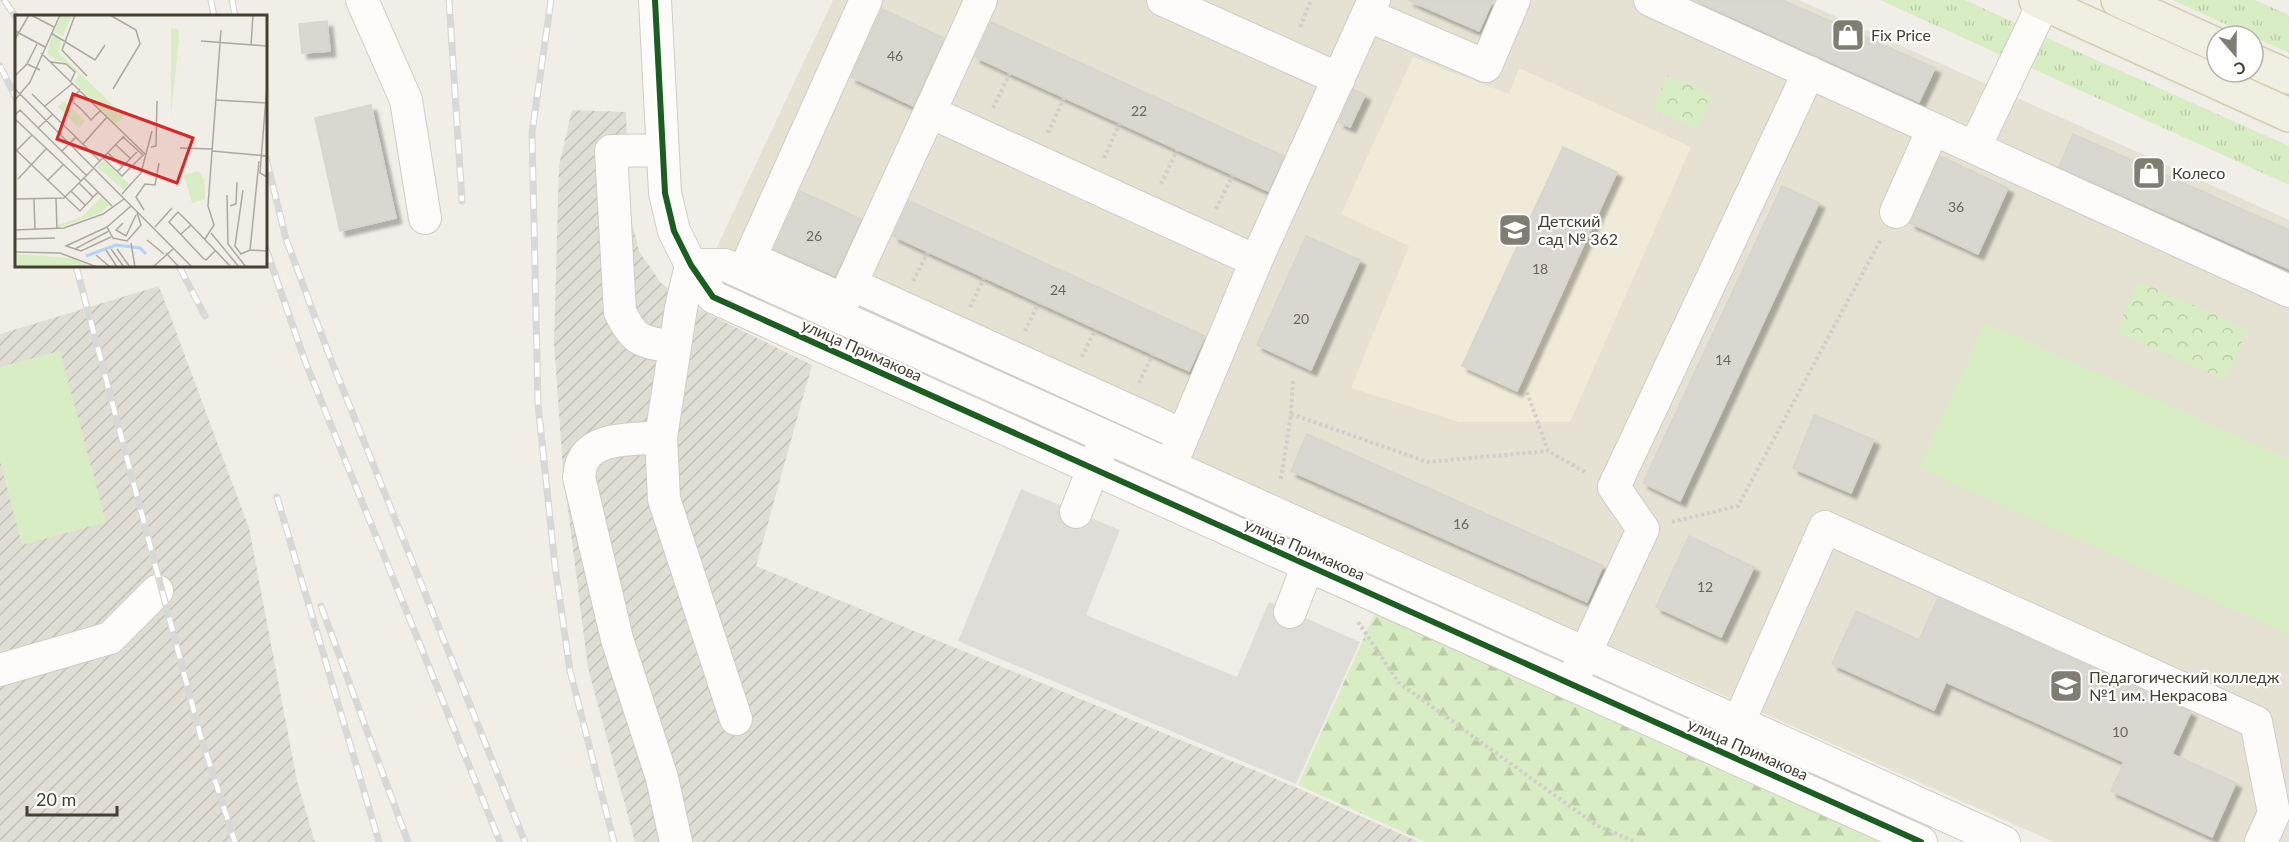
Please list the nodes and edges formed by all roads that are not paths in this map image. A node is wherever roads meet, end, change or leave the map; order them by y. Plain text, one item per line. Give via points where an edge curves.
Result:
1 (362, 0) edge
2 (656, 0) edge
3 (866, 0) edge
4 (981, 0) edge
5 (1163, 0) edge
6 (1514, 0) edge
7 (1650, 0) edge
8 (2118, 0) edge
9 (2041, 1) edge
10 (1371, 7) edge
11 (2205, 40) edge
12 (2265, 66) edge
13 (1809, 72) junction
14 (2289, 77) edge
15 (1339, 79) junction
16 (930, 112) junction
17 (2289, 115) edge
18 (1933, 129) junction
19 (1975, 147) junction
20 (661, 150) junction
21 (425, 218) dead end
22 (1889, 224) road end
23 (1256, 261) junction
24 (691, 265) junction
25 (851, 284) junction
26 (2289, 291) edge
27 (675, 347) junction
28 (1183, 435) junction
29 (661, 437) junction
30 (1107, 437) junction
31 (1170, 466) junction
32 (1093, 468) junction
33 (1156, 497) junction
34 (1076, 512) dead end
35 (1308, 565) junction
36 (157, 591) dead end
37 (1290, 612) dead end
38 (1585, 653) junction
39 (0, 670) edge
40 (1571, 684) junction
41 (736, 719) dead end
42 (1739, 723) junction
43 (1725, 753) junction
44 (676, 842) edge
45 (1921, 842) edge
46 (2004, 842) edge
47 (2261, 842) edge

1 - 21 street via 406,100
2 - 20 street
3 - 25 street via 750,258 844,300
4 - 16 street
5 - 15 street
6 - 10 street via 1486,66
7 - 13 street
8 - 11 main road
9 - 17 main road
9 - 19 street
10 - 15 street
12 - 14 main road
13 - 18 street
13 - 38 street via 1614,487 1642,529
15 - 23 street
16 - 23 street
16 - 25 street
18 - 19 street
18 - 22 street
19 - 26 street
20 - 24 street via 674,231
20 - 27 street via 611,151 620,312 629,330 646,342
23 - 28 street
24 - 27 street
24 - 30 street, улица Примакова via 725,266
24 - 32 street, улица Примакова via 713,297
25 - 28 street
27 - 29 street
28 - 31 street
29 - 41 street via 664,499
29 - 44 street via 608,442 582,461 579,477 617,639 662,778
30 - 31 street, улица Примакова
30 - 32 street
31 - 33 street
31 - 38 street, улица Примакова
32 - 33 street, улица Примакова
32 - 34 street
33 - 35 street, улица Примакова
35 - 37 street
35 - 40 street, улица Примакова
36 - 39 street via 110,638
38 - 40 street
38 - 42 street, улица Примакова
40 - 43 street, улица Примакова
42 - 43 street
42 - 46 street, улица Примакова
42 - 47 street via 1825,527 2256,722 2274,813
43 - 45 street, улица Примакова

